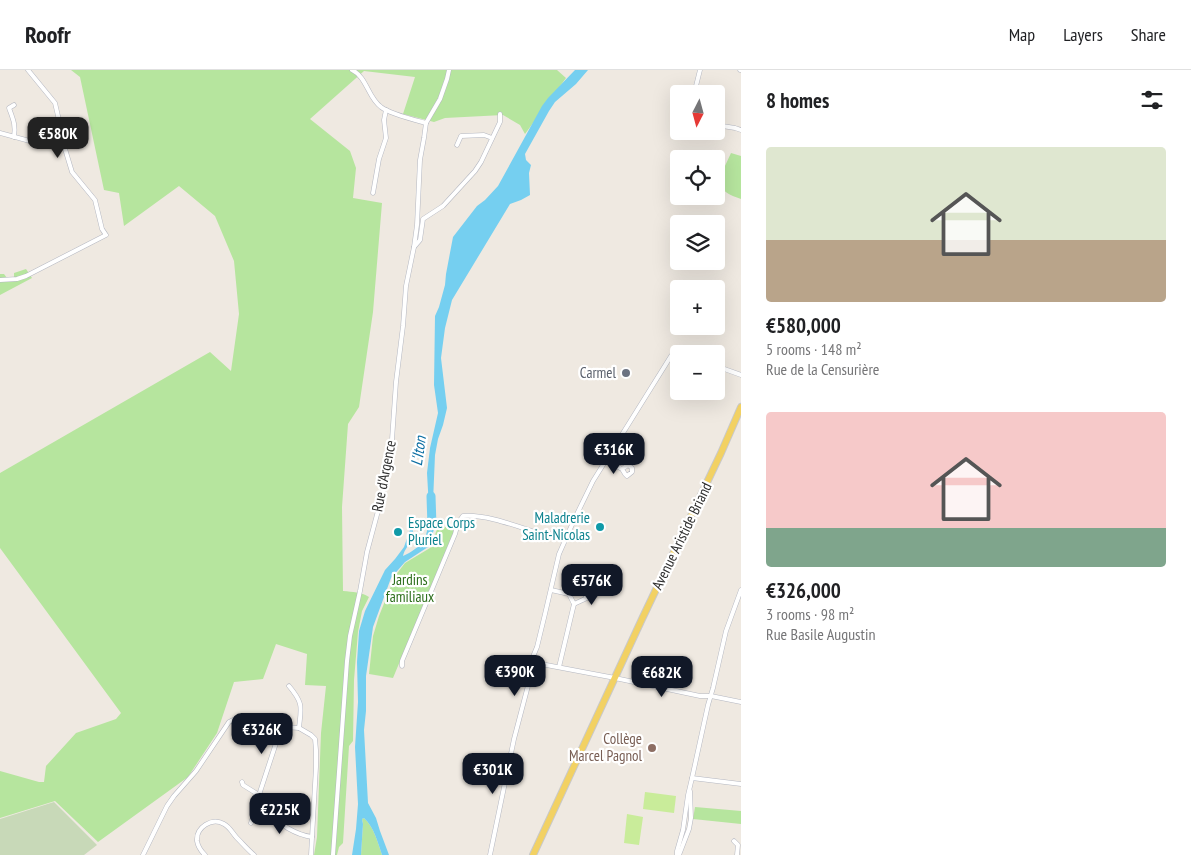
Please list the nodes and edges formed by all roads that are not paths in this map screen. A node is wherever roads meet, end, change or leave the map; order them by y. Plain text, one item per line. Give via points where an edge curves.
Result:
1 (28, 70) edge
2 (352, 70) edge
3 (449, 70) edge
4 (700, 70) edge
5 (696, 85) edge
6 (14, 106) dead end
7 (386, 110) junction
8 (500, 114) dead end
9 (426, 123) junction
10 (725, 126) edge
11 (741, 130) edge
12 (0, 133) edge
13 (14, 137) junction
14 (492, 138) junction
15 (62, 139) junction
16 (456, 145) dead end
17 (373, 193) dead end
18 (414, 247) junction
19 (0, 280) edge
20 (670, 358) edge
21 (725, 369) edge
22 (741, 375) edge
23 (741, 407) edge
24 (606, 460) junction
25 (622, 469) dead end
26 (565, 539) junction
27 (550, 590) junction
28 (741, 590) edge
29 (569, 594) junction
30 (574, 604) junction
31 (532, 659) junction
32 (402, 666) dead end
33 (559, 667) junction
34 (615, 678) junction
35 (289, 686) dead end
36 (711, 696) junction
37 (741, 702) edge
38 (281, 728) junction
39 (299, 728) junction
40 (692, 778) junction
41 (242, 782) dead end
42 (741, 784) edge
43 (259, 795) junction
44 (260, 808) junction
45 (251, 823) dead end
46 (312, 837) junction
47 (734, 841) dead end
48 (143, 855) edge
49 (205, 855) edge
50 (254, 855) edge
51 (311, 855) edge
52 (333, 855) edge
53 (490, 855) edge
54 (533, 855) edge
55 (678, 855) edge
56 (737, 855) edge

1 - 15 street via 55,103
2 - 7 street via 358,73 380,107
3 - 9 street, Rue d'Argence via 440,99
4 - 5 street
6 - 13 street via 9,108 14,121
7 - 9 street
7 - 17 street via 386,138
8 - 14 street via 500,122
9 - 18 street, Rue d'Argence
10 - 11 street
12 - 13 street
13 - 15 street via 37,143
14 - 16 street via 461,136
14 - 18 street via 481,162 470,176 444,206 425,216 420,240
15 - 19 street via 72,172 95,200 106,235 26,276
18 - 52 street, Rue d'Argence via 406,286 390,459 366,552 350,636
20 - 24 street
21 - 22 street
23 - 34 main road, Avenue Aristide Briand
24 - 25 street
24 - 26 street
26 - 27 street
26 - 32 street via 481,517 463,516
27 - 29 street
27 - 31 street
28 - 36 street via 726,631
29 - 30 street
29 - 30 street via 581,587 587,598
30 - 33 street
31 - 33 street
31 - 53 street
33 - 34 street
34 - 36 street
34 - 54 main road, Avenue Aristide Briand
35 - 39 street via 301,705
36 - 37 street
36 - 40 street
38 - 39 street
38 - 43 street
38 - 48 street via 241,717 229,722 196,771 167,806
39 - 46 street via 315,739
40 - 42 street
40 - 55 street
41 - 43 street
43 - 44 street
44 - 45 street
44 - 46 street via 289,830
46 - 51 street
47 - 56 street via 738,846
49 - 50 street via 199,847 198,835 205,825 217,822 226,826

